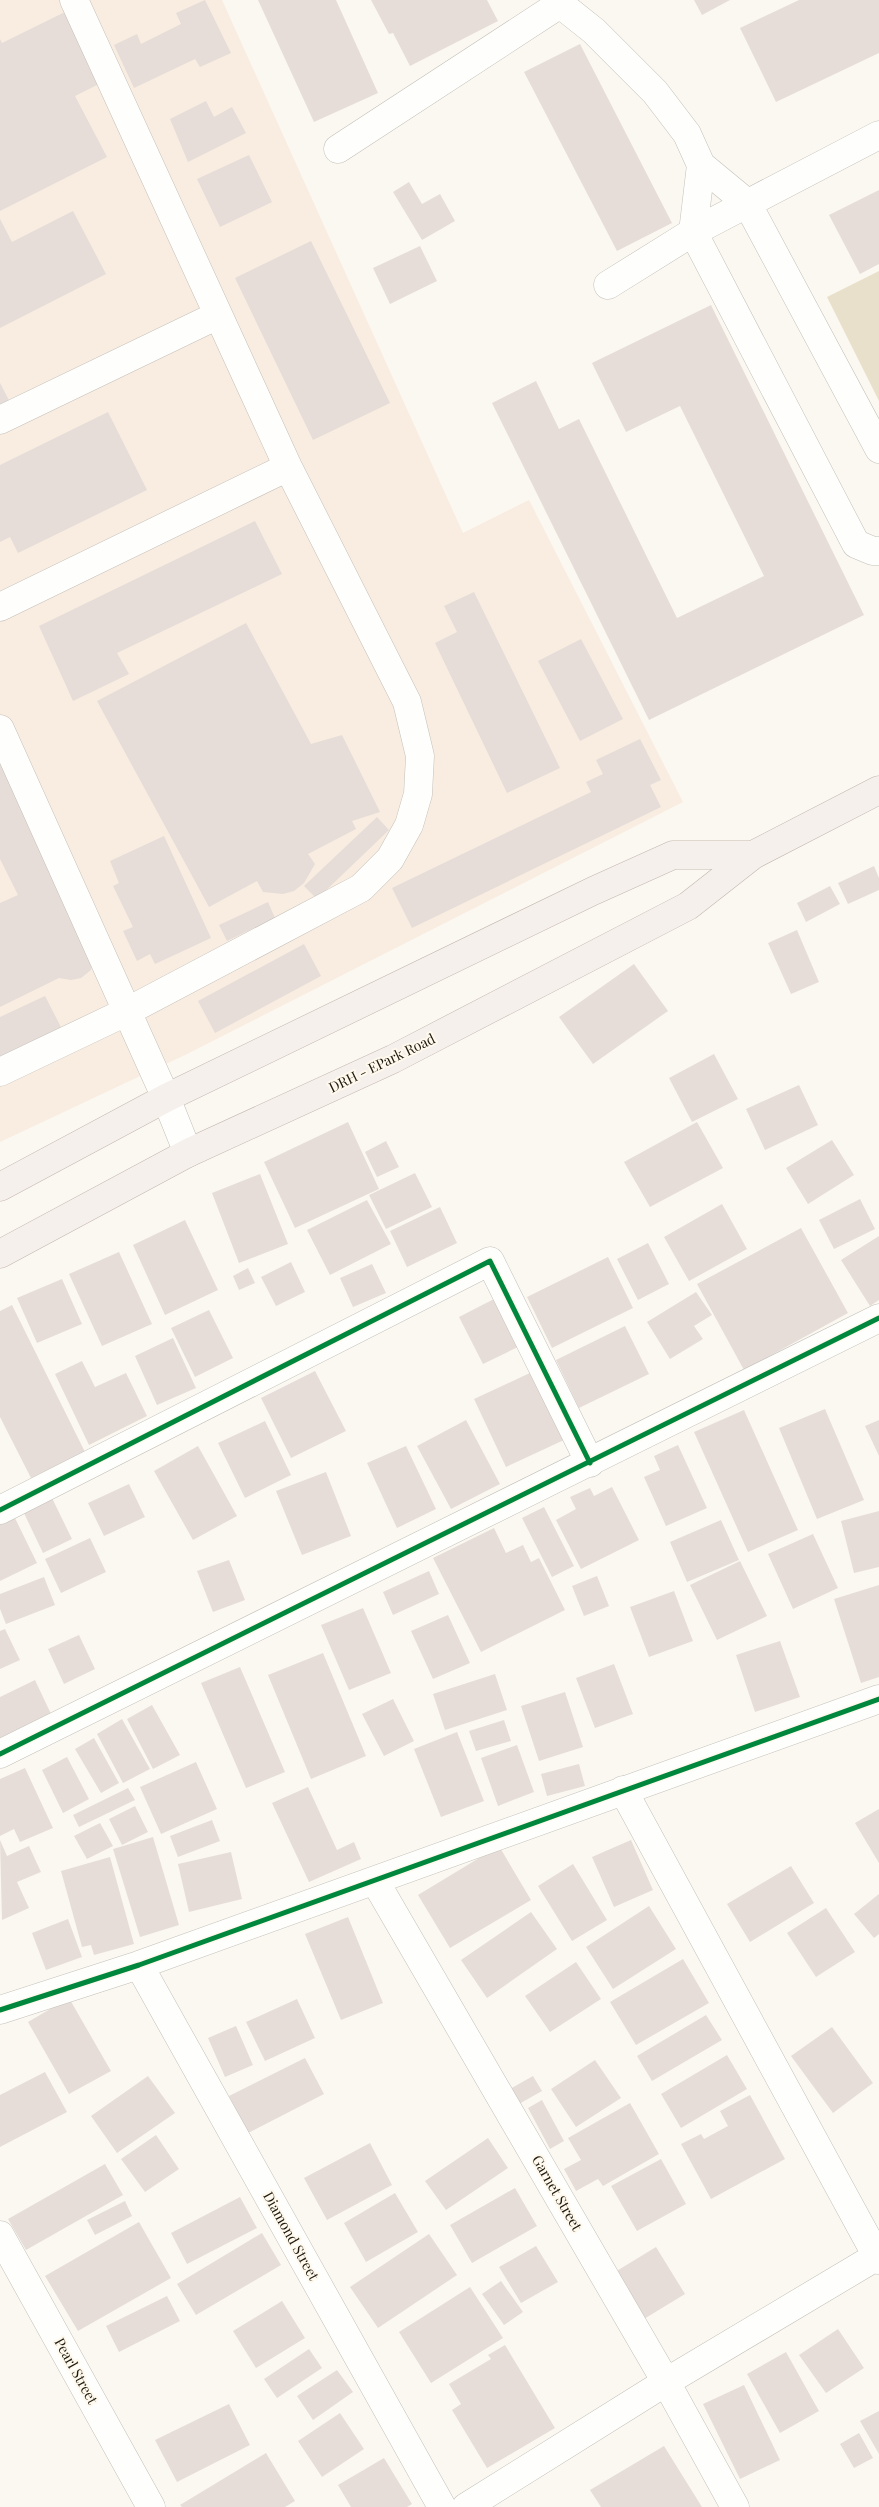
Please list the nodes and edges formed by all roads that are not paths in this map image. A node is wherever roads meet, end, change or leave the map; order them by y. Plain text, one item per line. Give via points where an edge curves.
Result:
1 (74, 0) edge
2 (557, 2) edge
3 (879, 135) edge
4 (338, 149) dead end
5 (701, 165) junction
6 (747, 203) junction
7 (693, 232) junction
8 (608, 285) dead end
9 (218, 315) junction
10 (0, 420) edge
11 (879, 449) edge
12 (288, 467) junction
13 (879, 551) edge
14 (0, 607) edge
15 (0, 729) edge
16 (879, 790) edge
17 (753, 854) junction
18 (128, 1011) junction
19 (0, 1072) edge
20 (166, 1098) junction
21 (188, 1153) junction
22 (0, 1187) edge
23 (0, 1254) edge
24 (879, 1318) edge
25 (590, 1463) junction
26 (0, 1510) edge
27 (879, 1699) edge
28 (0, 1754) edge
29 (623, 1790) junction
30 (376, 1881) junction
31 (139, 1965) junction
32 (0, 2010) edge
33 (0, 2235) edge
34 (878, 2257) edge
35 (666, 2382) junction
36 (151, 2507) edge
37 (442, 2507) edge
38 (466, 2507) edge
39 (736, 2507) edge

1 - 9 street
2 - 4 street
2 - 5 street via 594,31 655,92 687,134
3 - 6 street
5 - 6 street
5 - 7 street
6 - 7 street
6 - 11 street
7 - 8 street
7 - 13 street via 856,544 872,552
9 - 10 street
9 - 12 street
12 - 14 street
12 - 18 street via 408,702 420,756 418,794 410,825 390,859 361,888
15 - 18 street
16 - 17 main road, DRH - EPark Road
17 - 20 main road, DRH - EPark Road via 673,855
17 - 21 main road, DRH - EPark Road via 688,906 393,1059
18 - 19 street
18 - 20 street
20 - 21 street
20 - 22 main road, DRH - EPark Road
21 - 23 main road, DRH - EPark Road
24 - 25 street
25 - 26 street via 490,1261
25 - 28 street
27 - 29 street
29 - 30 street
29 - 34 street
30 - 31 street
30 - 35 street, Garnet Street
31 - 32 street
31 - 37 street, Diamond Street
33 - 36 street, Pearl Street
34 - 35 street
35 - 38 street
35 - 39 street, Garnet Street

